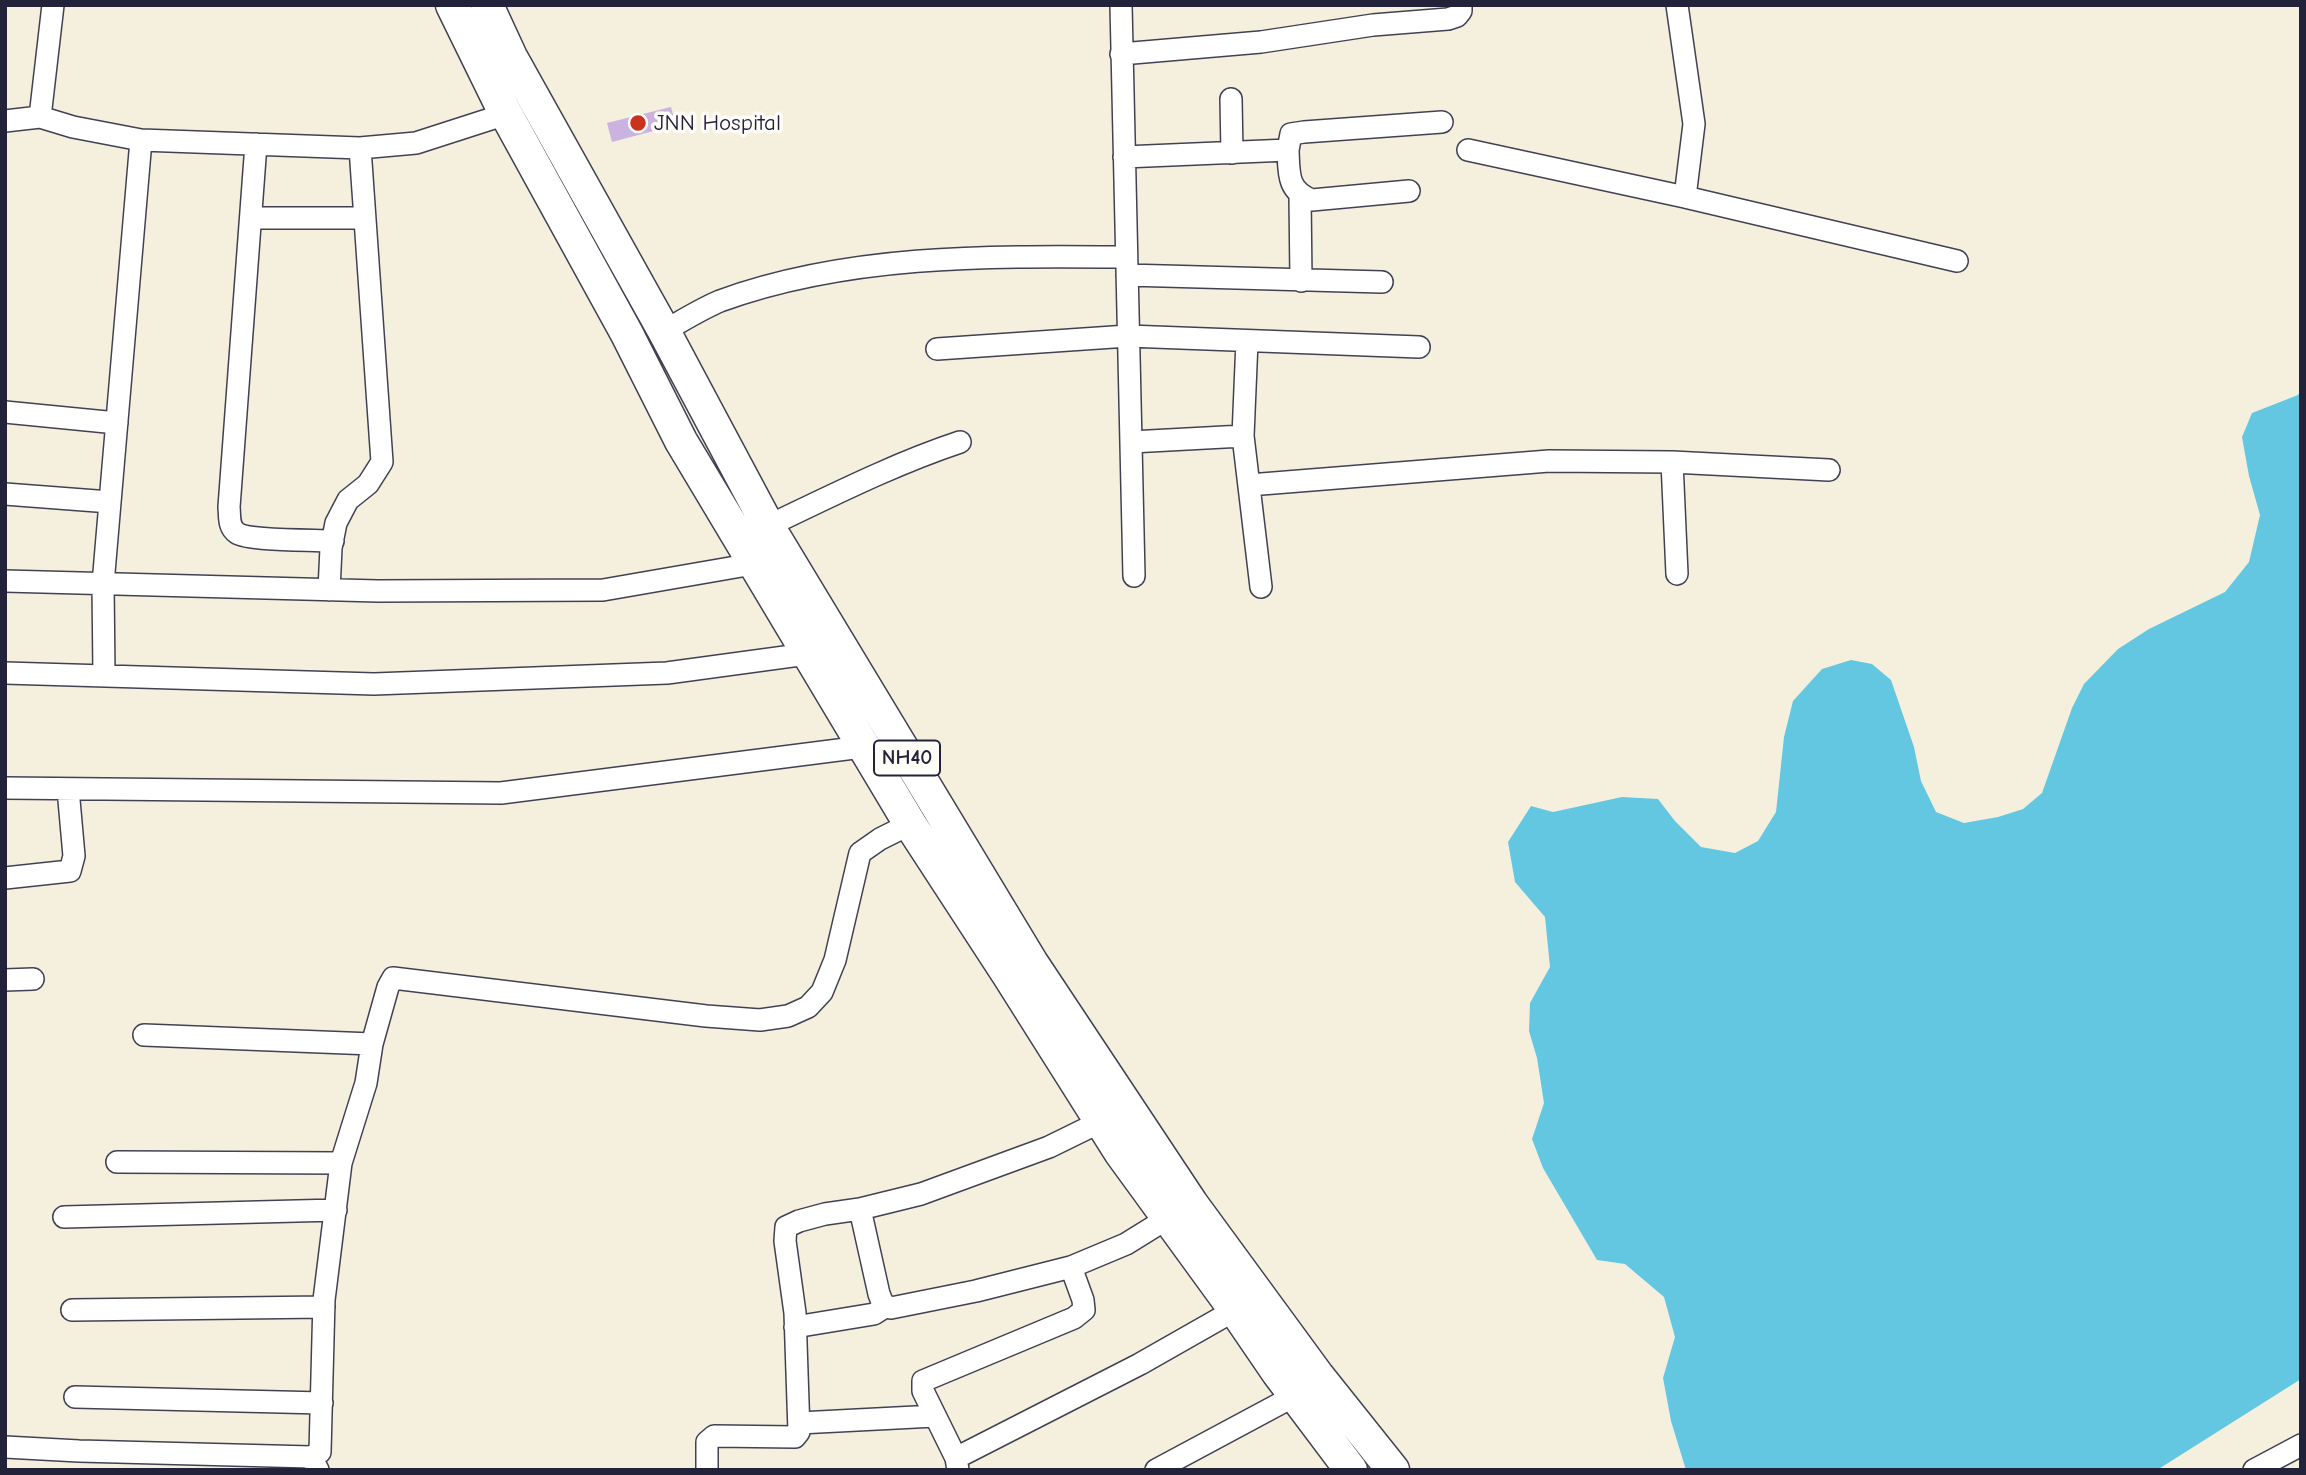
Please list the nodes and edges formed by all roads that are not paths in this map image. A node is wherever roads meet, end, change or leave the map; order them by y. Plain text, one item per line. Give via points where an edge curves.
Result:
1 (53, 5) edge
2 (452, 5) edge
3 (486, 5) edge
4 (1121, 5) edge
5 (1461, 5) edge
6 (1677, 5) edge
7 (1121, 54) junction
8 (530, 90) junction
9 (1231, 99) dead end
10 (503, 109) junction
11 (40, 117) junction
12 (5, 121) edge
13 (1442, 122) dead end
14 (141, 140) junction
15 (256, 144) junction
16 (360, 148) junction
17 (1288, 150) junction
18 (1468, 150) dead end
19 (1232, 152) junction
20 (1124, 157) junction
21 (1409, 191) dead end
22 (1300, 196) junction
23 (1685, 198) junction
24 (251, 218) junction
25 (364, 218) junction
26 (1957, 261) dead end
27 (1126, 266) junction
28 (1301, 281) junction
29 (1381, 282) dead end
30 (660, 325) junction
31 (627, 334) junction
32 (1128, 336) junction
33 (1247, 341) junction
34 (1419, 347) dead end
35 (937, 349) dead end
36 (5, 412) edge
37 (117, 423) junction
38 (1244, 436) junction
39 (960, 442) dead end
40 (1131, 442) junction
41 (1672, 462) junction
42 (1829, 470) dead end
43 (1249, 485) junction
44 (5, 494) edge
45 (110, 502) junction
46 (768, 526) junction
47 (333, 541) junction
48 (753, 564) junction
49 (1677, 574) dead end
50 (1134, 576) dead end
51 (5, 581) edge
52 (103, 584) junction
53 (1261, 587) dead end
54 (329, 590) junction
55 (807, 654) junction
56 (5, 673) edge
57 (104, 676) junction
58 (863, 747) junction
59 (5, 788) edge
60 (68, 789) junction
61 (910, 824) junction
62 (5, 878) edge
63 (33, 979) dead end
64 (5, 980) edge
65 (144, 1035) dead end
66 (372, 1044) junction
67 (1100, 1122) junction
68 (117, 1162) dead end
69 (341, 1163) junction
70 (860, 1209) junction
71 (335, 1210) junction
72 (64, 1217) dead end
73 (1168, 1217) junction
74 (1071, 1267) junction
75 (324, 1307) junction
76 (885, 1307) junction
77 (72, 1310) dead end
78 (1235, 1310) junction
79 (795, 1326) junction
80 (1296, 1395) junction
81 (75, 1397) dead end
82 (322, 1403) junction
83 (935, 1416) junction
84 (799, 1423) junction
85 (2301, 1445) edge
86 (5, 1447) edge
87 (42, 1460) edge
88 (314, 1463) edge
89 (957, 1464) edge
90 (707, 1470) edge
91 (1156, 1470) edge
92 (1351, 1470) edge
93 (1392, 1470) edge
94 (2254, 1470) edge

1 - 11 street
2 - 10 highway, NH40
3 - 8 highway, NH40
4 - 7 street
5 - 7 street via 1457,16 1448,19
6 - 23 street via 1693,124
7 - 20 street
8 - 10 highway
8 - 30 highway, NH40
9 - 19 street
10 - 16 street via 416,144
10 - 31 highway, NH40
11 - 12 street
11 - 14 street
13 - 17 street via 1291,134
14 - 15 street
14 - 37 street
15 - 16 street
15 - 24 street
16 - 25 street
17 - 19 street
17 - 22 street via 1293,187
18 - 23 street
19 - 20 street
20 - 27 street
21 - 22 street via 1312,200
22 - 28 street
23 - 26 street
24 - 25 street
24 - 47 street via 230,525 237,534 252,537
25 - 47 street via 382,462 368,484 348,500
27 - 28 street
27 - 30 street via 1033,257 938,260 839,271 767,286
27 - 32 street
28 - 29 street
30 - 31 highway
30 - 46 highway, NH40
31 - 48 highway, NH40 via 681,441
32 - 33 street
32 - 35 street
32 - 40 street
33 - 34 street
33 - 38 street
36 - 37 street
37 - 45 street
38 - 40 street
38 - 43 street
39 - 46 street
40 - 50 street
41 - 42 street
41 - 43 street via 1549,461
41 - 49 street
43 - 53 street
44 - 45 street
45 - 52 street
46 - 93 highway, NH40 via 1010,928 1127,1109 1258,1296
47 - 54 street
48 - 54 street via 604,590
48 - 55 highway, NH40
51 - 52 street
52 - 54 street
52 - 57 street
55 - 57 street via 667,673 374,684
55 - 58 highway, NH40
56 - 57 street
58 - 60 street via 501,793
58 - 61 highway, NH40
59 - 60 street
60 - 62 street via 74,856 70,871
61 - 66 street via 860,853 835,960 822,992 808,1007 788,1016 760,1020 706,1016 393,978
61 - 67 highway, NH40
63 - 64 street
65 - 66 street
66 - 69 street via 366,1083
67 - 70 street via 1049,1147 921,1194
67 - 73 highway, NH40
68 - 69 street
69 - 71 street
70 - 76 street via 878,1294
70 - 79 street via 786,1227
71 - 72 street
71 - 75 street
73 - 74 street via 1126,1244
73 - 78 highway, NH40
74 - 76 street via 939,1300
74 - 83 street via 1084,1310 923,1381
75 - 77 street
75 - 82 street
76 - 79 street via 874,1314
78 - 80 highway, NH40
78 - 89 street
79 - 84 street
80 - 91 street
80 - 92 highway, NH40
81 - 82 street
82 - 88 street via 320,1452
83 - 84 street
83 - 89 street
84 - 90 street via 795,1437 714,1436 707,1442
85 - 94 street
86 - 87 street
87 - 88 street

